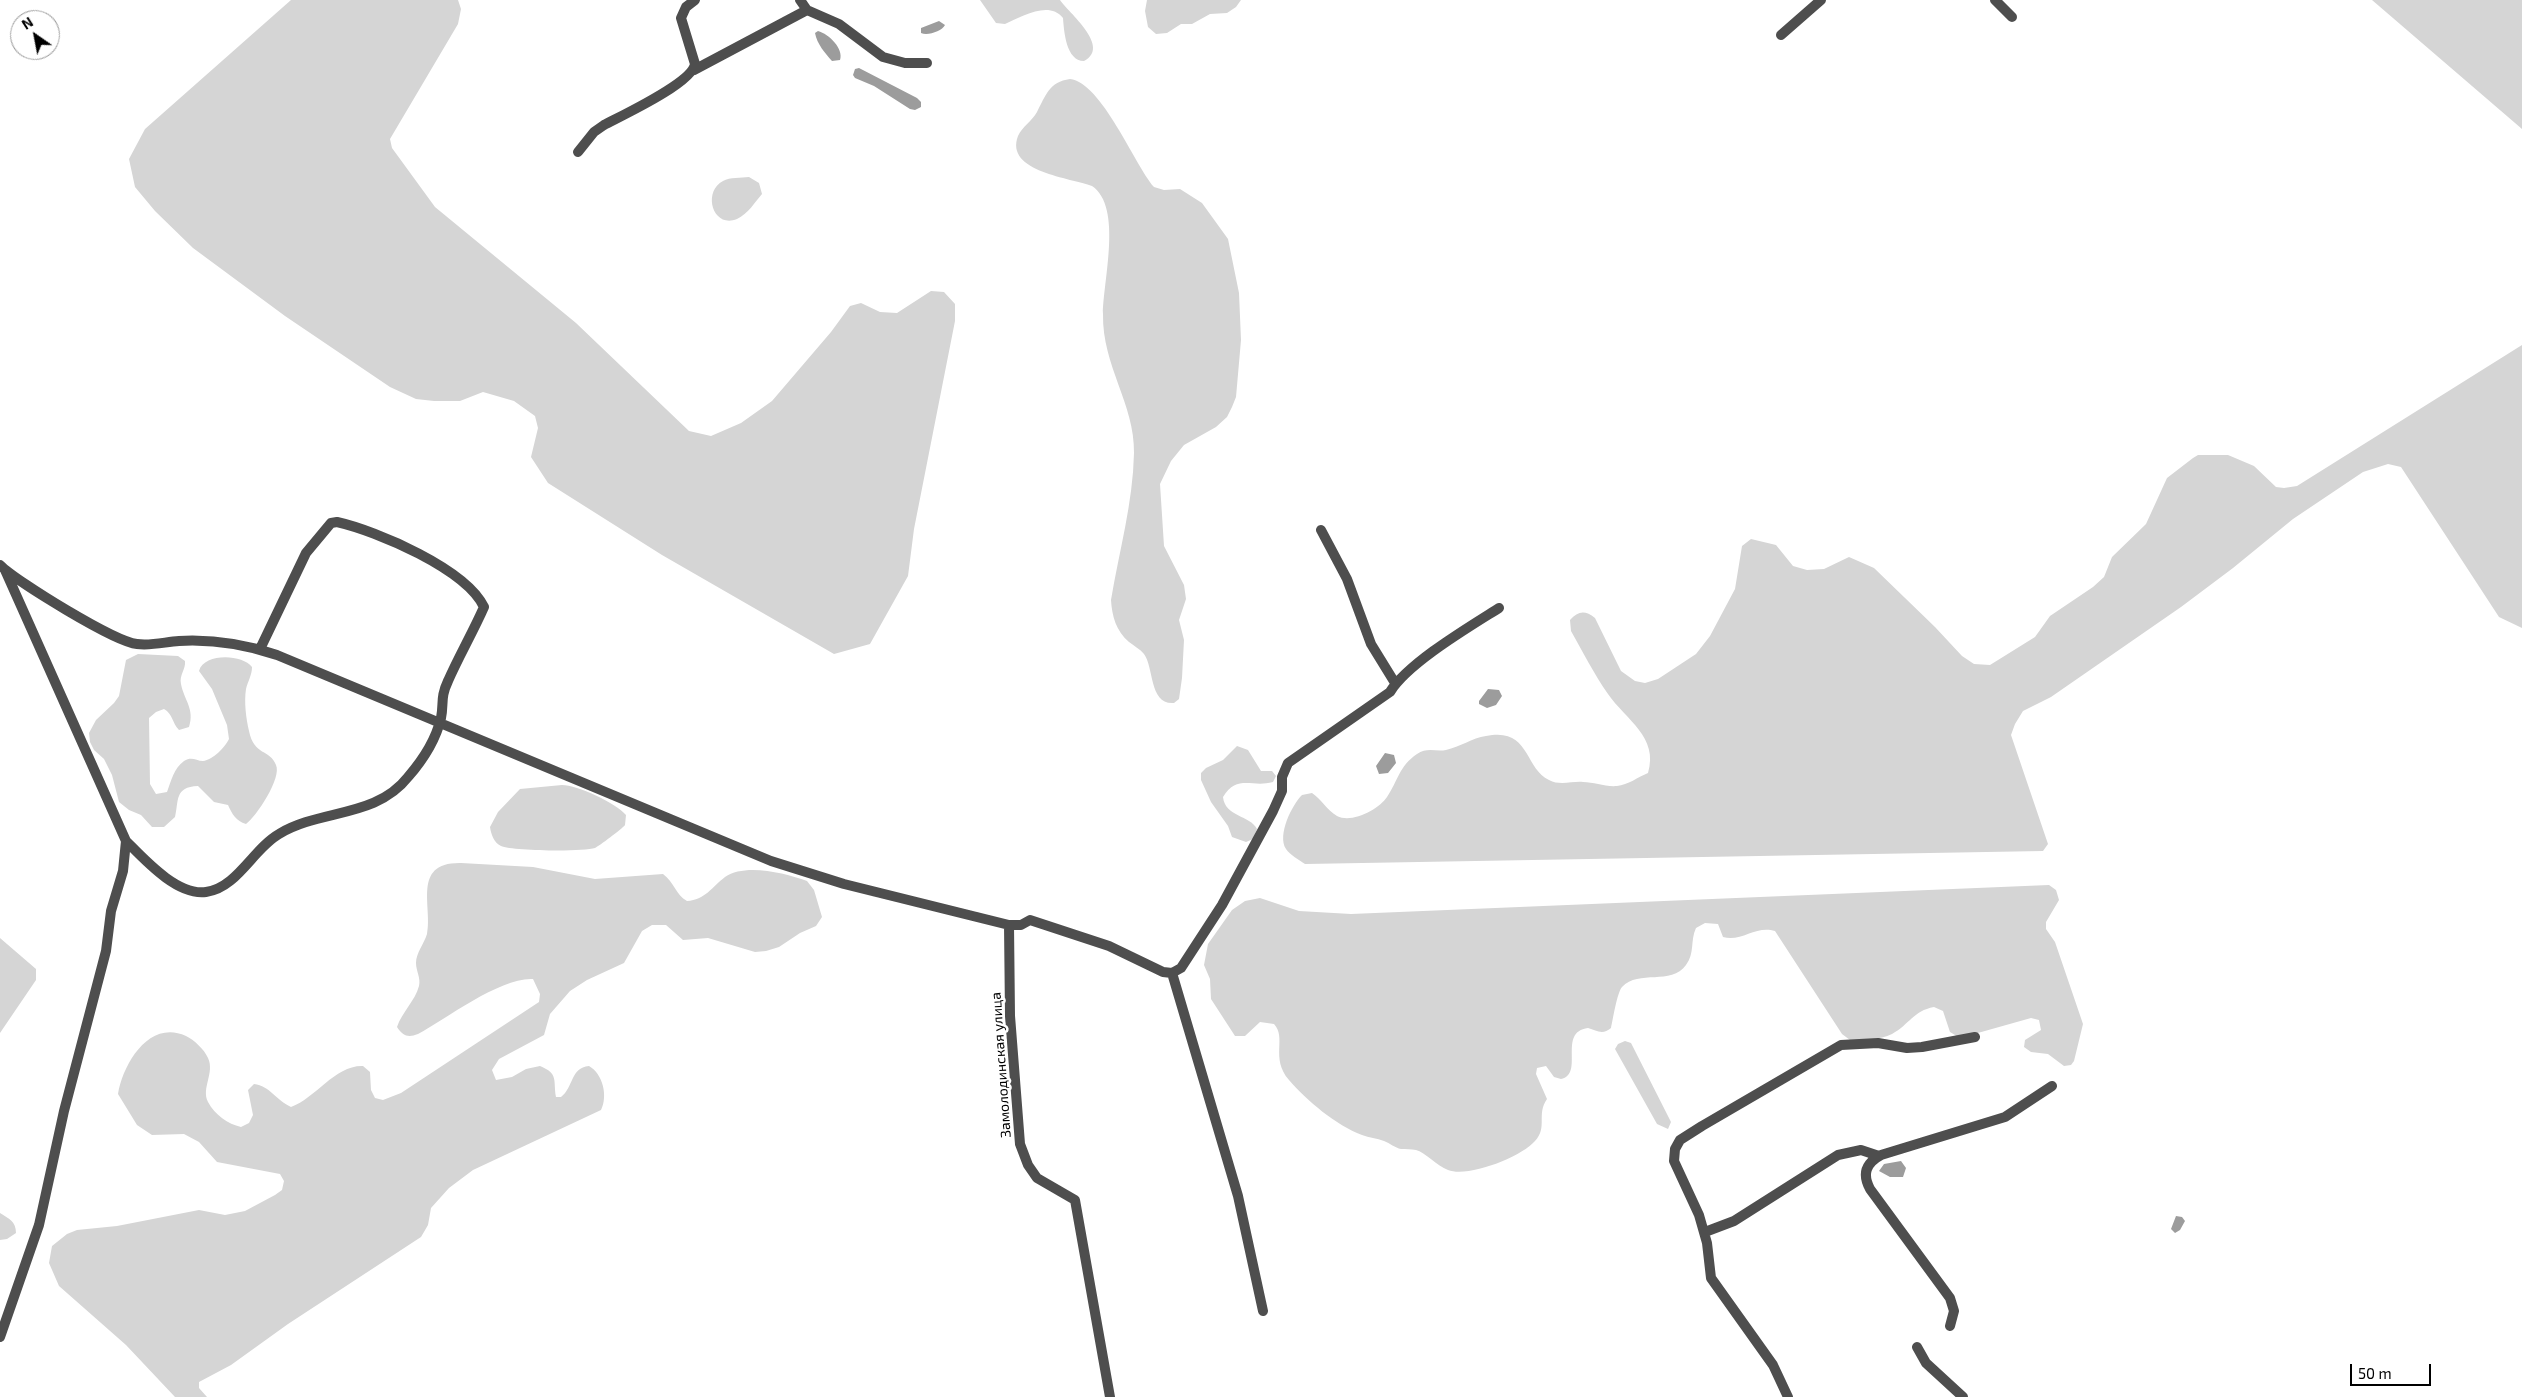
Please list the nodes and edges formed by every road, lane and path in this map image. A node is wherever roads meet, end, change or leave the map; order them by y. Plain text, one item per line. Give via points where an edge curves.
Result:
1 (695, 0) edge
2 (800, 0) edge
3 (1821, 0) edge
4 (1994, 0) edge
5 (807, 10) junction
6 (2012, 17) dead end
7 (1781, 35) dead end
8 (927, 63) dead end
9 (694, 70) junction
10 (578, 152) dead end
11 (1321, 530) dead end
12 (3, 567) edge
13 (1499, 608) dead end
14 (260, 649) junction
15 (1395, 683) junction
16 (440, 722) junction
17 (126, 841) junction
18 (1009, 925) junction
19 (1172, 973) junction
20 (1975, 1037) dead end
21 (2052, 1086) dead end
22 (1880, 1156) junction
23 (1704, 1232) junction
24 (1262, 1311) dead end
25 (1950, 1326) dead end
26 (0, 1337) edge
27 (1917, 1347) dead end
28 (1110, 1397) edge
29 (1788, 1397) edge
30 (1963, 1397) edge

1 - 9 street via 686,7 681,18 694,57
2 - 5 street
3 - 7 street
4 - 6 street
5 - 8 street via 839,24 883,57 905,63
5 - 9 street
9 - 10 street via 673,88 594,132
11 - 15 street via 1346,579 1371,644
12 - 14 street via 60,605 126,642 217,641
12 - 17 street
13 - 15 street
14 - 16 street
14 - 16 street via 306,553 331,523 343,523 405,546 468,585 478,594 484,607 441,698
15 - 19 street via 1390,692 1288,763 1282,777 1282,791 1249,858 1205,933 1181,968
16 - 17 street via 420,761 398,788 373,804 299,824 278,834 218,889 204,893 171,882
16 - 18 street via 771,861 844,884
17 - 26 street via 106,952 64,1111 39,1225
18 - 19 street via 1021,926 1030,920 1056,927
18 - 28 street, Замолодинская улица via 1010,1016 1020,1144 1028,1165 1038,1178 1075,1200
19 - 24 street via 1238,1196
20 - 23 street via 1907,1048 1878,1043 1841,1045 1680,1140 1674,1161 1692,1196
21 - 22 street via 2004,1117
22 - 23 street via 1861,1150 1838,1155 1734,1221
22 - 25 street via 1865,1170 1867,1183 1950,1298 1954,1311
23 - 29 street via 1709,1271 1715,1284 1773,1365
27 - 30 street via 1926,1363

